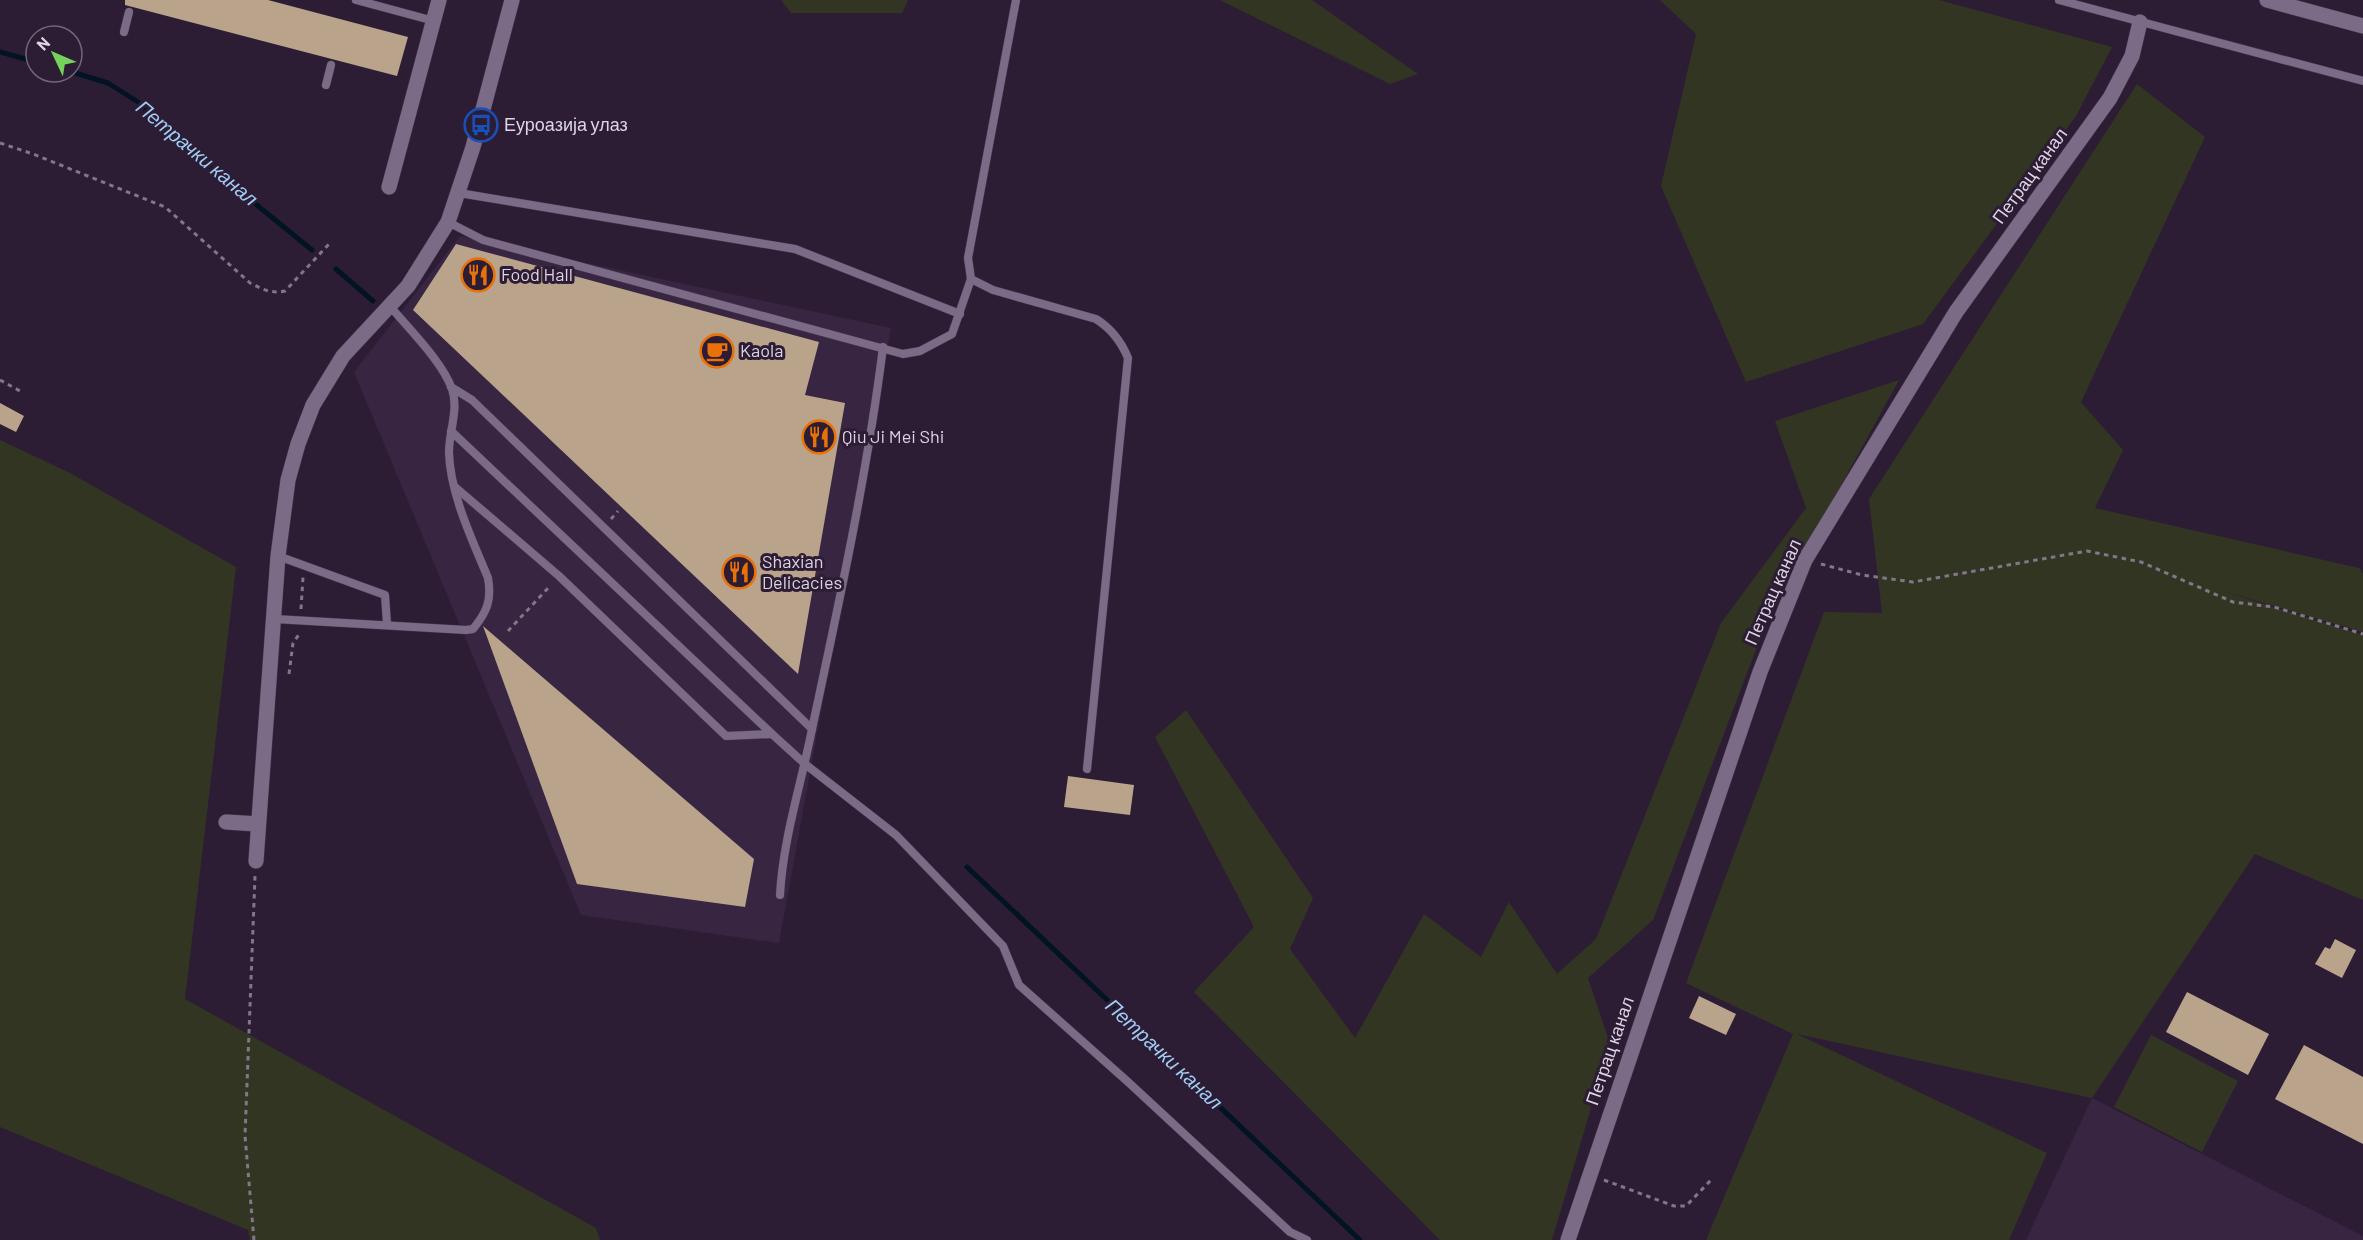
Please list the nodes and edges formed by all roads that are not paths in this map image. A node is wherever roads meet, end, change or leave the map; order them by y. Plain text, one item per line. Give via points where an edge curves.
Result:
1 (356, 0) edge
2 (439, 0) edge
3 (512, 0) edge
4 (1016, 0) edge
5 (2059, 0) edge
6 (2267, 0) edge
7 (129, 12) dead end
8 (434, 21) junction
9 (2140, 22) junction
10 (2363, 26) edge
11 (124, 32) dead end
12 (331, 65) dead end
13 (2363, 81) edge
14 (326, 85) dead end
15 (389, 187) dead end
16 (459, 193) junction
17 (447, 222) junction
18 (971, 279) junction
19 (389, 305) junction
20 (960, 314) junction
21 (883, 347) junction
22 (451, 387) junction
23 (451, 431) junction
24 (455, 487) junction
25 (278, 556) junction
26 (275, 619) junction
27 (387, 624) junction
28 (812, 729) junction
29 (772, 734) junction
30 (805, 764) junction
31 (1087, 769) dead end
32 (226, 822) dead end
33 (258, 824) junction
34 (256, 861) road end
35 (780, 895) dead end
36 (1307, 1240) edge
37 (1568, 1240) edge

1 - 8 lane
2 - 8 street
3 - 16 street
4 - 18 lane via 968,258
5 - 9 lane
6 - 10 street
7 - 11 lane
8 - 15 street
9 - 13 lane
9 - 37 street, Петрац канал via 2132,56 2110,98 1956,312 1805,560 1760,672
12 - 14 lane
16 - 17 street
16 - 20 lane via 795,249
17 - 19 street via 408,285
17 - 21 lane via 483,240
18 - 20 lane
18 - 31 lane via 993,290 1096,319 1108,326 1128,358
19 - 22 lane via 443,371
19 - 25 street via 343,356 313,405 288,480
20 - 21 lane via 952,334 921,351 903,354
21 - 28 lane via 875,407
22 - 23 lane via 455,400
22 - 28 lane via 472,400
23 - 24 lane via 449,453
23 - 29 lane
24 - 27 lane via 488,578 485,615 473,629 466,630
24 - 29 lane via 559,576 726,736
25 - 26 street
25 - 27 lane via 385,595
26 - 27 lane
26 - 33 street
28 - 30 lane
29 - 30 lane
30 - 35 lane via 782,863
30 - 36 lane via 896,835 1003,946 1019,986 1037,1004 1128,1081 1290,1232
32 - 33 street
33 - 34 street

